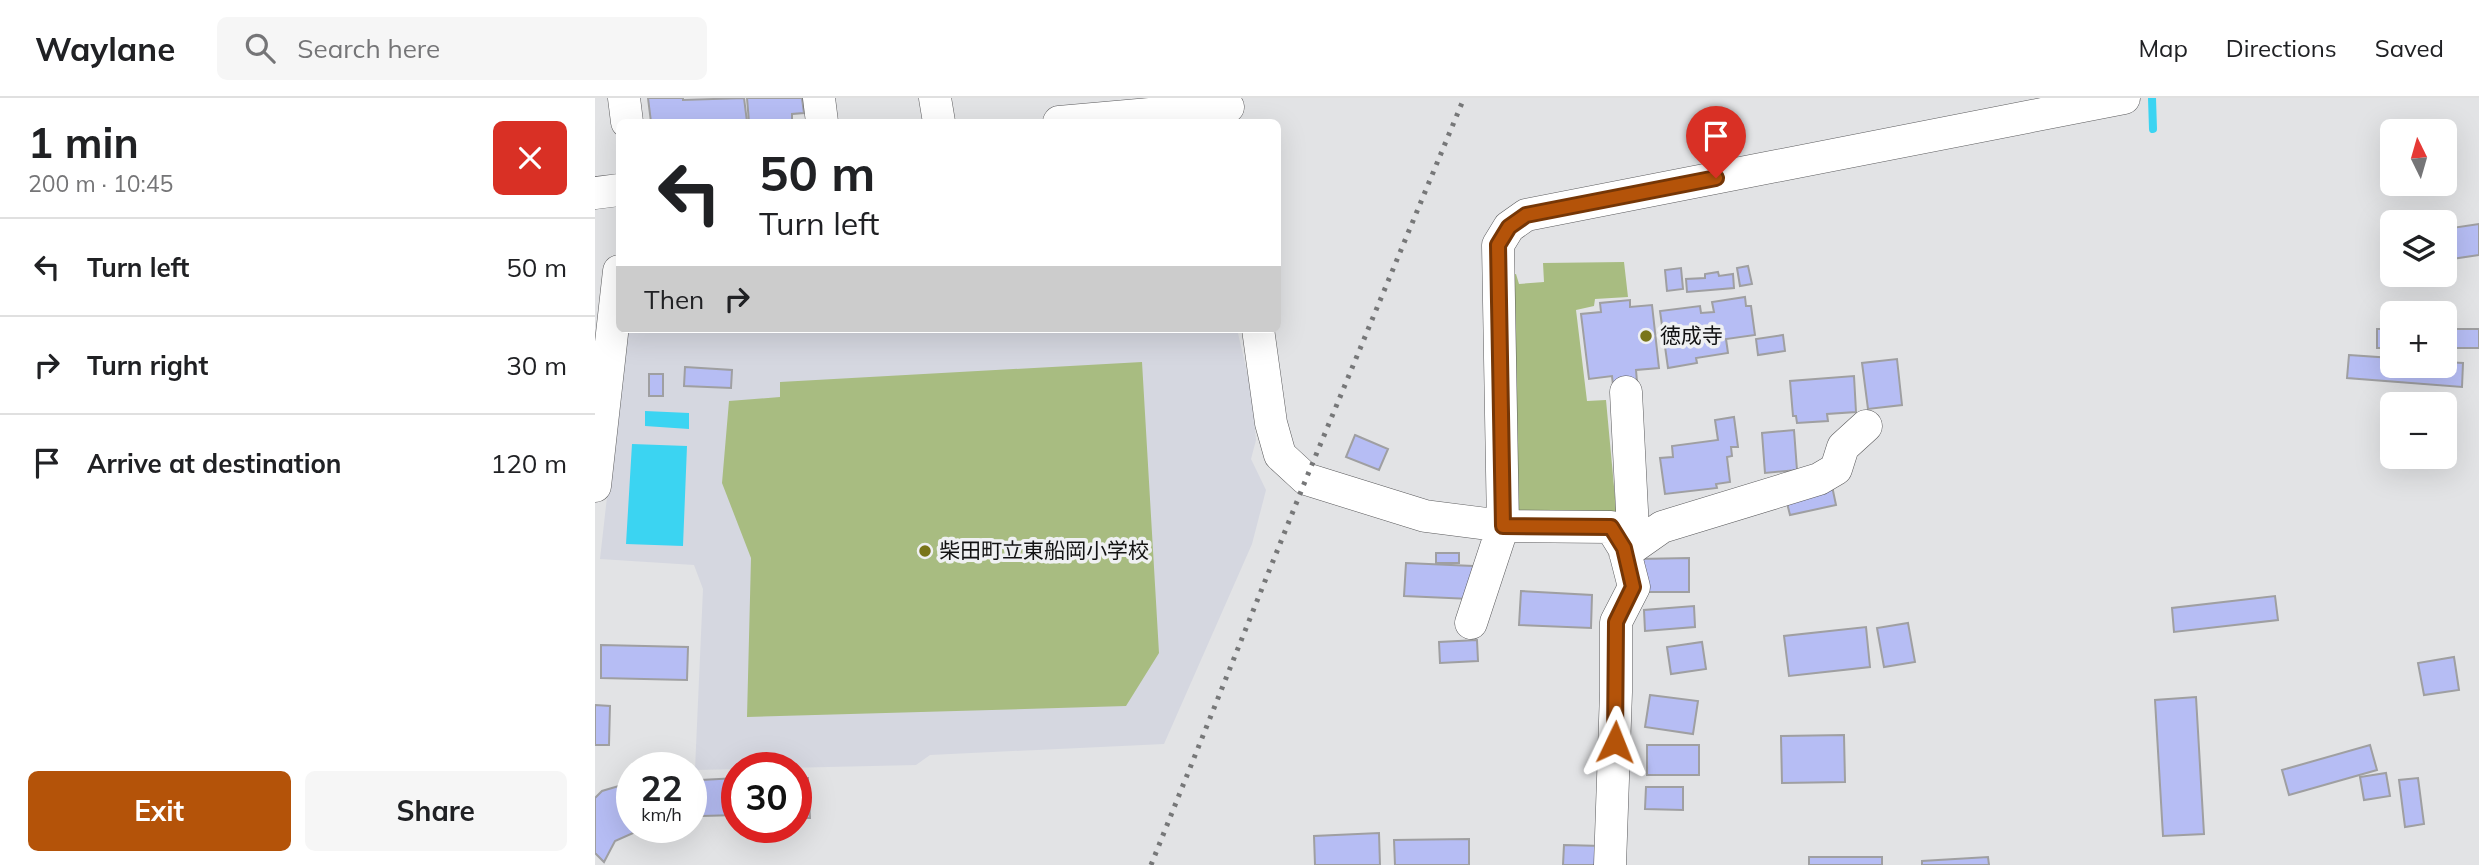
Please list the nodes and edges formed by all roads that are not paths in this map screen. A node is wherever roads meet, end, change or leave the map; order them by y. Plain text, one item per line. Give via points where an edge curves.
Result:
1 (624, 98) edge
2 (819, 98) edge
3 (935, 98) edge
4 (2124, 98) edge
5 (1229, 109) edge
6 (627, 119) edge
7 (822, 119) edge
8 (938, 119) edge
9 (1098, 119) edge
10 (616, 190) edge
11 (595, 193) edge
12 (616, 298) edge
13 (1259, 333) edge
14 (1626, 392) dead end
15 (1866, 425) dead end
16 (595, 486) edge
17 (1503, 526) junction
18 (1625, 550) junction
19 (1471, 623) dead end
20 (1610, 865) edge

1 - 6 street
2 - 7 street
3 - 8 street
4 - 17 street via 1526,215 1509,227 1498,245
5 - 9 street
10 - 11 street
12 - 16 street
13 - 17 street via 1280,455 1306,479 1425,516
14 - 18 street via 1633,530
15 - 18 street via 1843,447 1836,469 1819,479 1662,527
17 - 18 street via 1611,527
17 - 19 street
18 - 20 street via 1633,587 1616,622

